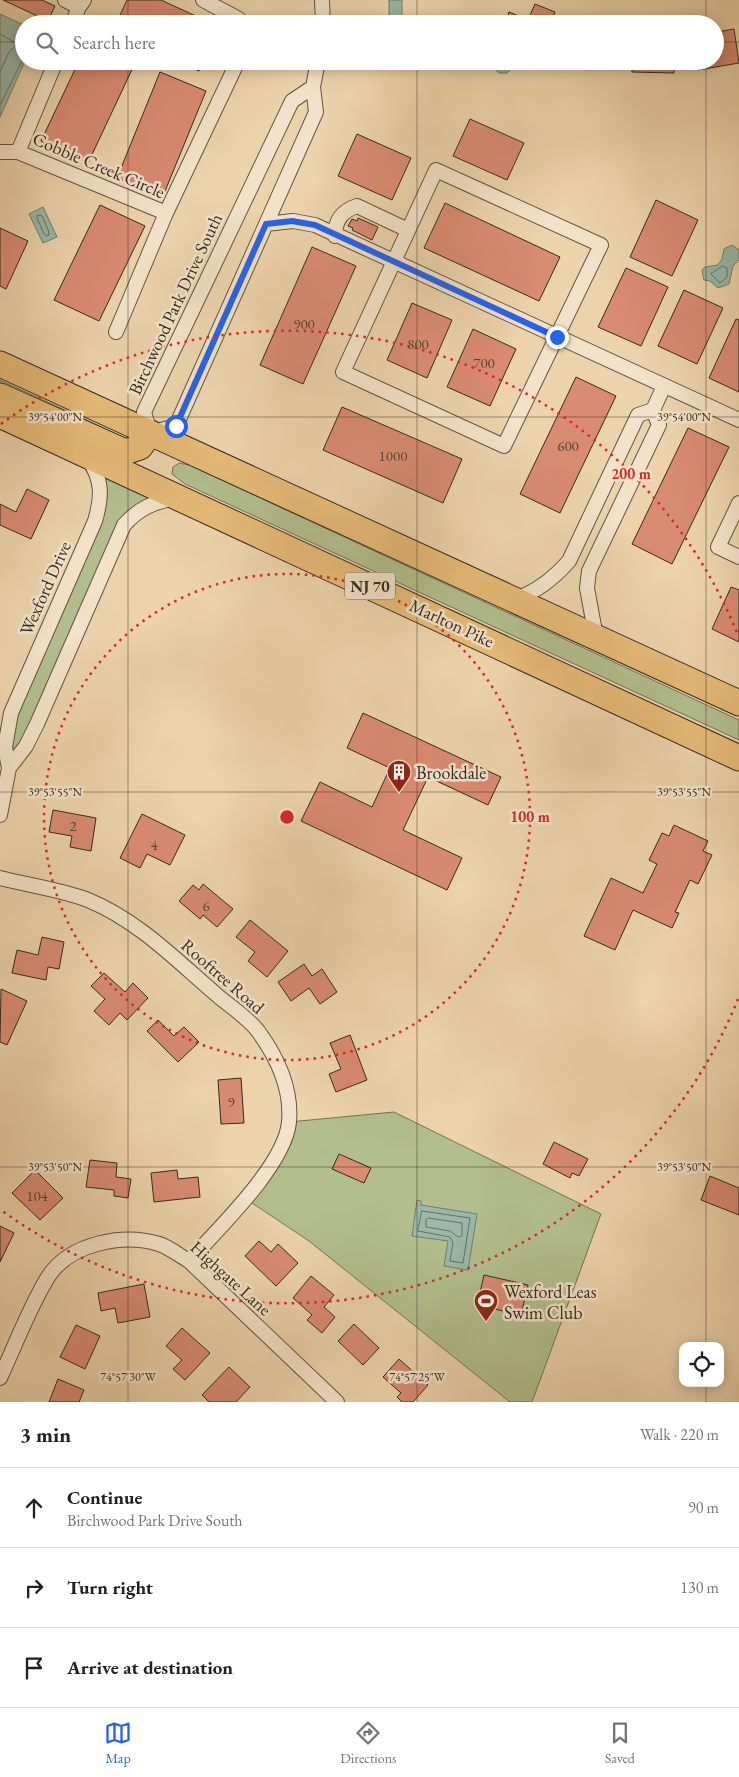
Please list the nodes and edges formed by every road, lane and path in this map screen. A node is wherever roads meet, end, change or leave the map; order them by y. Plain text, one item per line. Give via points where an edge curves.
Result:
1 (65, 0) edge
2 (203, 0) edge
3 (322, 0) edge
4 (82, 3) edge
5 (76, 15) edge
6 (233, 15) edge
7 (323, 15) edge
8 (52, 70) edge
9 (234, 70) edge
10 (316, 70) edge
11 (313, 87) junction
12 (0, 152) edge
13 (18, 152) junction
14 (166, 213) junction
15 (266, 224) junction
16 (408, 230) junction
17 (335, 236) junction
18 (394, 262) junction
19 (116, 332) dead end
20 (557, 337) junction
21 (0, 364) edge
22 (664, 386) junction
23 (0, 396) edge
24 (653, 410) junction
25 (0, 415) edge
26 (739, 420) edge
27 (150, 434) junction
28 (84, 455) junction
29 (177, 498) junction
30 (739, 503) edge
31 (739, 557) edge
32 (514, 600) junction
33 (596, 637) junction
34 (739, 703) edge
35 (739, 758) edge
36 (5, 774) edge
37 (0, 814) edge
38 (0, 878) edge
39 (189, 1261) junction
40 (0, 1378) edge
41 (337, 1402) edge

1 - 4 street
2 - 6 street
3 - 7 street
4 - 5 street
8 - 13 street, Cobble Creek Circle
9 - 14 street, Cobble Creek Circle
10 - 11 street
11 - 15 street via 316,112
11 - 27 street, Birchwood Park Drive South via 292,101 144,412
12 - 13 street, Cobble Creek Circle
13 - 14 street, Cobble Creek Circle
14 - 19 street, Cobble Creek Circle
15 - 17 street via 303,222
15 - 27 street via 176,426
16 - 17 street via 357,206 343,213
16 - 18 street
16 - 20 street via 436,170 601,245
17 - 18 street
18 - 20 street
18 - 20 street via 343,372 504,446
20 - 22 street
21 - 27 highway, NJ 70
22 - 24 street
22 - 26 street
23 - 27 highway via 124,452 140,447
24 - 32 street via 638,415 569,561 554,578
24 - 33 street via 659,424 589,571 588,596
25 - 28 highway, Marlton Pike / NJ 70
27 - 32 highway, NJ 70
28 - 29 highway, Marlton Pike / NJ 70
28 - 36 street, Wexford Drive via 102,486 100,502 95,521 11,713 5,747
29 - 35 highway, Marlton Pike / NJ 70
29 - 36 street, Wexford Drive via 145,506 124,525 37,724 26,746
30 - 31 street via 718,547
32 - 33 highway, NJ 70
33 - 34 highway, NJ 70
36 - 37 street, Wexford Drive
38 - 39 street, Rooftree Road via 87,900 139,927 257,1030 281,1070 287,1086 289,1122 284,1142 246,1198
39 - 40 street, Highgate Lane via 160,1244 128,1239 100,1242 72,1254 49,1276
39 - 41 street, Highgate Lane

